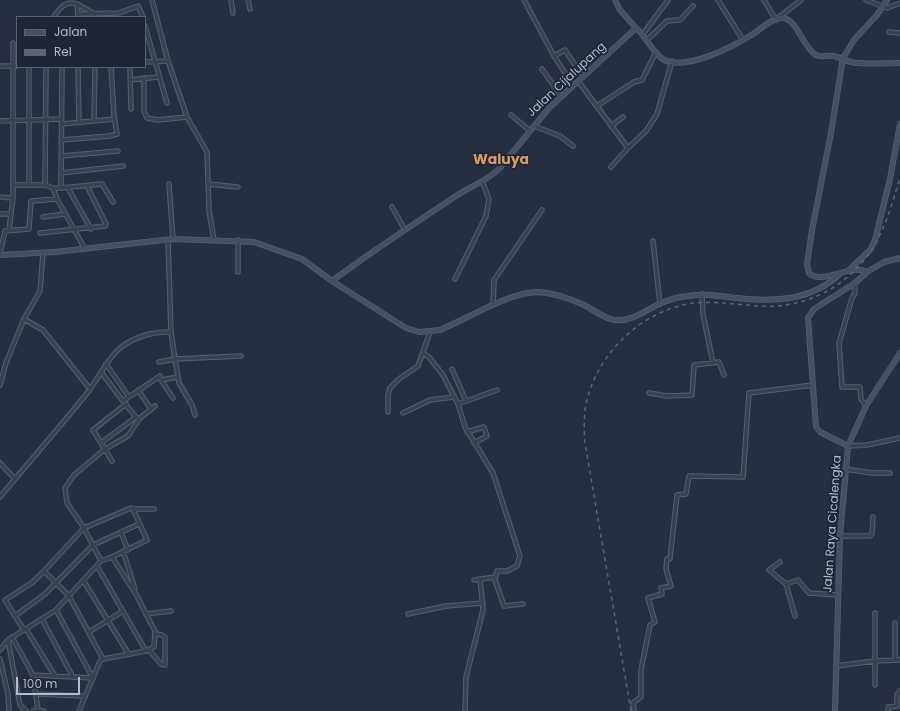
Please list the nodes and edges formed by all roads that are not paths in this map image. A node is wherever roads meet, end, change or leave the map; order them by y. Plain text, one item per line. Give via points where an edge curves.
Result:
1 (152, 0) edge
2 (231, 0) edge
3 (248, 0) edge
4 (524, 0) edge
5 (615, 0) edge
6 (668, 0) edge
7 (718, 0) edge
8 (764, 0) edge
9 (801, 0) edge
10 (866, 0) edge
11 (887, 0) edge
12 (900, 3) edge
13 (77, 4) junction
14 (694, 6) dead end
15 (883, 7) junction
16 (250, 9) dead end
17 (126, 11) junction
18 (233, 13) dead end
19 (78, 15) edge
20 (111, 15) edge
21 (54, 16) edge
22 (95, 16) edge
23 (127, 16) edge
24 (143, 16) edge
25 (776, 19) junction
26 (636, 28) junction
27 (146, 30) edge
28 (889, 32) dead end
29 (900, 33) edge
30 (643, 34) junction
31 (648, 40) junction
32 (743, 40) junction
33 (13, 43) dead end
34 (656, 52) junction
35 (554, 56) junction
36 (843, 58) junction
37 (168, 61) junction
38 (146, 62) edge
39 (154, 62) junction
40 (672, 62) junction
41 (900, 63) edge
42 (0, 66) edge
43 (15, 66) edge
44 (29, 68) edge
45 (46, 68) edge
46 (62, 68) edge
47 (78, 68) edge
48 (95, 68) edge
49 (111, 68) edge
50 (130, 68) edge
51 (542, 69) dead end
52 (159, 77) junction
53 (583, 77) junction
54 (144, 78) junction
55 (130, 80) junction
56 (578, 81) junction
57 (573, 85) junction
58 (561, 96) junction
59 (167, 103) dead end
60 (597, 106) junction
61 (131, 109) dead end
62 (511, 115) dead end
63 (623, 116) dead end
64 (187, 117) junction
65 (61, 119) junction
66 (114, 119) junction
67 (29, 120) junction
68 (46, 120) junction
69 (94, 120) junction
70 (0, 121) edge
71 (13, 121) junction
72 (79, 122) junction
73 (62, 124) junction
74 (900, 124) edge
75 (533, 125) junction
76 (611, 126) junction
77 (529, 130) junction
78 (62, 140) junction
79 (573, 146) dead end
80 (628, 148) junction
81 (118, 151) dead end
82 (61, 156) junction
83 (123, 166) dead end
84 (611, 167) dead end
85 (61, 173) junction
86 (482, 181) junction
87 (169, 184) dead end
88 (208, 184) junction
89 (13, 185) junction
90 (29, 185) junction
91 (45, 185) junction
92 (87, 186) junction
93 (238, 187) dead end
94 (53, 188) junction
95 (61, 188) junction
96 (68, 188) junction
97 (0, 197) edge
98 (13, 198) junction
99 (57, 198) junction
100 (113, 202) dead end
101 (392, 208) dead end
102 (542, 210) dead end
103 (0, 214) edge
104 (11, 214) junction
105 (65, 214) junction
106 (43, 217) dead end
107 (91, 229) junction
108 (9, 230) junction
109 (405, 230) junction
110 (74, 231) junction
111 (40, 233) dead end
112 (170, 240) junction
113 (214, 240) junction
114 (238, 240) junction
115 (653, 241) dead end
116 (85, 249) junction
117 (43, 253) junction
118 (0, 254) edge
119 (900, 258) edge
120 (848, 271) junction
121 (238, 272) dead end
122 (867, 272) junction
123 (841, 274) junction
124 (455, 279) dead end
125 (332, 281) junction
126 (855, 283) junction
127 (688, 290) dead end
128 (702, 294) junction
129 (688, 296) junction
130 (660, 304) junction
131 (493, 305) junction
132 (24, 319) junction
133 (172, 332) junction
134 (430, 332) junction
135 (423, 353) junction
136 (900, 353) edge
137 (241, 356) dead end
138 (175, 359) junction
139 (159, 362) dead end
140 (712, 362) junction
141 (106, 364) junction
142 (452, 369) dead end
143 (101, 372) junction
144 (724, 375) dead end
145 (160, 376) dead end
146 (178, 377) junction
147 (0, 385) edge
148 (813, 386) junction
149 (90, 389) junction
150 (138, 390) junction
151 (497, 390) dead end
152 (650, 394) dead end
153 (129, 397) junction
154 (173, 398) dead end
155 (454, 398) junction
156 (466, 400) junction
157 (124, 403) junction
158 (458, 404) junction
159 (155, 406) dead end
160 (866, 406) junction
161 (151, 409) junction
162 (388, 412) dead end
163 (403, 413) dead end
164 (195, 416) dead end
165 (137, 418) junction
166 (468, 432) junction
167 (900, 438) edge
168 (101, 443) junction
169 (474, 443) junction
170 (848, 446) junction
171 (105, 449) junction
172 (112, 461) dead end
173 (0, 463) edge
174 (845, 469) junction
175 (890, 473) dead end
176 (14, 478) junction
177 (0, 497) edge
178 (133, 509) junction
179 (154, 509) dead end
180 (873, 517) dead end
181 (139, 524) junction
182 (84, 528) junction
183 (121, 532) junction
184 (840, 536) junction
185 (93, 545) junction
186 (128, 550) junction
187 (123, 552) junction
188 (112, 557) junction
189 (101, 561) junction
190 (780, 562) dead end
191 (97, 566) junction
192 (44, 571) junction
193 (494, 577) junction
194 (480, 579) junction
195 (83, 580) junction
196 (474, 580) dead end
197 (56, 583) junction
198 (786, 584) junction
199 (136, 594) junction
200 (837, 595) junction
201 (69, 596) junction
202 (483, 603) junction
203 (524, 604) dead end
204 (56, 610) junction
205 (122, 610) junction
206 (171, 612) dead end
207 (875, 613) dead end
208 (146, 614) junction
209 (408, 614) dead end
210 (15, 616) junction
211 (795, 616) dead end
212 (42, 619) junction
213 (107, 620) junction
214 (895, 624) dead end
215 (25, 630) junction
216 (89, 632) junction
217 (156, 634) junction
218 (12, 637) junction
219 (8, 640) junction
220 (0, 650) edge
221 (147, 651) junction
222 (128, 653) junction
223 (0, 659) edge
224 (103, 659) junction
225 (898, 660) edge
226 (875, 661) junction
227 (836, 666) junction
228 (33, 675) junction
229 (55, 676) junction
230 (73, 677) junction
231 (93, 678) junction
232 (875, 685) dead end
233 (900, 691) edge
234 (36, 694) junction
235 (84, 696) junction
236 (897, 706) junction
237 (38, 710) edge
238 (9, 711) edge
239 (26, 711) edge
240 (33, 711) edge
241 (44, 711) edge
242 (79, 711) edge
243 (465, 711) edge
244 (634, 711) edge
245 (835, 711) edge
246 (888, 711) edge
247 (898, 711) edge

1 - 37 street
2 - 18 street
3 - 16 street
4 - 35 street
5 - 26 street
6 - 30 street
7 - 32 street
8 - 25 street
9 - 25 street
10 - 15 street
11 - 15 street
12 - 15 street via 889,8
13 - 19 street
13 - 21 street via 65,4 57,10
13 - 22 street
14 - 31 street via 680,20 667,21
15 - 36 street via 854,40
17 - 20 street
17 - 23 street
17 - 24 street via 138,6
19 - 22 street
20 - 22 street
25 - 32 street
25 - 36 street via 784,18 790,21 815,55
26 - 30 street
26 - 53 street, Jalan Cijalupang
27 - 39 street
28 - 29 street
30 - 31 street
31 - 34 street
32 - 40 street via 706,57
33 - 43 street
34 - 40 street via 664,60
34 - 60 street via 642,80 634,82
35 - 53 street via 565,50
35 - 57 street
36 - 41 street via 857,62
36 - 123 street via 807,264 812,276
37 - 39 street
37 - 64 street
38 - 39 street
39 - 52 street
40 - 80 street via 657,114 646,131
42 - 43 street
43 - 71 street
44 - 67 street
45 - 68 street
46 - 65 street
47 - 72 street
48 - 69 street
49 - 66 street
50 - 55 street
51 - 58 street
52 - 54 street
52 - 59 street
53 - 56 street, Jalan Cijalupang
54 - 55 street
54 - 64 street via 144,111 147,118 158,120
55 - 61 street
56 - 57 street, Jalan Cijalupang
56 - 60 street
57 - 58 street, Jalan Cijalupang
58 - 75 street, Jalan Cijalupang
60 - 76 street
62 - 77 street
63 - 76 street
64 - 88 street via 207,152
65 - 68 street
65 - 73 street
66 - 69 street
66 - 78 street via 117,133 115,135
67 - 68 street
67 - 71 street
67 - 90 street
68 - 91 street
69 - 72 street
70 - 71 street
71 - 89 street
72 - 73 street
73 - 78 street
74 - 120 street via 875,240 870,250
75 - 77 street, Jalan Cijalupang
75 - 79 street via 560,136
76 - 80 street
77 - 86 street, Jalan Cijalupang via 506,162
78 - 82 street
80 - 84 street
81 - 82 street
82 - 85 street
83 - 85 street
85 - 95 street
86 - 109 street, Jalan Cijalupang via 454,196
86 - 124 street via 489,199 486,216
87 - 112 street
88 - 93 street
88 - 113 street
89 - 90 street
89 - 98 street
90 - 91 street
91 - 94 street
92 - 96 street
92 - 100 street via 102,184
92 - 107 street via 106,224 104,227
94 - 95 street
94 - 99 street
95 - 96 street
96 - 107 street
97 - 98 street
98 - 104 street
99 - 105 street
99 - 108 street via 32,200 29,229
101 - 109 street
102 - 131 street via 493,282
103 - 104 street
104 - 108 street
105 - 106 street
105 - 110 street
107 - 110 street
108 - 118 street via 5,233
109 - 125 street, Jalan Cijalupang
110 - 111 street
110 - 116 street
112 - 113 street
112 - 116 street
112 - 133 street
113 - 114 street
114 - 121 street
114 - 125 street via 258,243 297,256
115 - 130 street
116 - 117 street
117 - 118 street
117 - 132 street via 40,291
119 - 122 street via 884,262
120 - 122 street via 862,269
120 - 123 street
122 - 126 street
123 - 128 street via 810,294 782,300
125 - 134 street via 396,323 414,331
126 - 148 street via 809,314
126 - 160 street via 855,293 839,343 842,387 860,387 861,398
127 - 129 street
128 - 129 street
128 - 140 street
129 - 130 street
130 - 131 street via 630,319 615,320 604,317 575,301 538,292
131 - 134 street via 440,330
132 - 147 street
132 - 149 street via 43,330
133 - 138 street
133 - 141 street via 132,340 120,348
134 - 135 street
135 - 155 street via 439,370
135 - 162 street via 416,368 390,388
136 - 160 street, Jalan Raya Cicalengka
137 - 138 street
138 - 139 street
138 - 146 street
140 - 144 street via 720,362
140 - 152 street via 693,366 692,396
141 - 143 street
141 - 153 street
142 - 156 street
143 - 149 street
143 - 157 street
145 - 150 street
146 - 154 street via 161,380
146 - 164 street
148 - 170 street via 817,429 838,443
148 - 244 street via 749,393 743,477 689,476 686,494 677,495 670,559 667,559 666,569 671,586 661,588 662,594 648,598 655,622 650,625 641,670 641,697 633,703
149 - 176 street
150 - 153 street
150 - 161 street
151 - 156 street
153 - 157 street
155 - 158 street
155 - 163 street via 430,400
156 - 158 street
157 - 165 street
157 - 168 street via 94,428 94,433
158 - 166 street
159 - 161 street
160 - 170 street, Jalan Raya Cicalengka
161 - 165 street
165 - 168 street
165 - 171 street via 128,436
166 - 169 street
166 - 169 street via 484,427 488,436
167 - 170 street
168 - 171 street
169 - 193 street via 493,474 520,556 517,566 507,571 497,571
170 - 174 street, Jalan Raya Cicalengka
171 - 172 street
171 - 182 street via 74,476 65,488 67,502
173 - 176 street
174 - 175 street
174 - 184 street, Jalan Raya Cicalengka
176 - 177 street
178 - 179 street
178 - 181 street
178 - 182 street via 128,508
180 - 184 street via 870,536
181 - 183 street
181 - 186 street via 147,540
182 - 185 street
182 - 192 street
183 - 185 street
183 - 186 street
184 - 200 street, Jalan Raya Cicalengka
185 - 189 street
185 - 197 street
186 - 187 street
187 - 188 street
187 - 199 street
188 - 189 street
188 - 199 street
189 - 191 street
190 - 198 street via 769,570
191 - 195 street
191 - 205 street
192 - 197 street
192 - 210 street via 33,582 5,600
193 - 194 street
193 - 203 street via 504,606
194 - 196 street
194 - 202 street
195 - 201 street
195 - 213 street
197 - 201 street
197 - 210 street
198 - 200 street via 798,580 809,593
198 - 211 street
199 - 208 street
200 - 227 street, Jalan Raya Cicalengka
201 - 204 street
201 - 216 street
202 - 209 street via 446,606
202 - 243 street via 466,677
204 - 212 street
204 - 231 street
205 - 213 street
205 - 221 street
206 - 208 street
207 - 226 street
208 - 217 street
210 - 215 street
212 - 215 street
212 - 230 street
213 - 216 street
213 - 222 street
214 - 225 street
215 - 218 street
215 - 229 street
216 - 224 street
217 - 221 street via 154,647
217 - 221 street via 165,638 165,665
218 - 219 street
218 - 228 street
219 - 220 street
219 - 239 street via 20,705
221 - 222 street
222 - 224 street
223 - 238 street
224 - 231 street
225 - 226 street
226 - 227 street
226 - 232 street
227 - 245 street, Jalan Raya Cicalengka
228 - 229 street
228 - 234 street
229 - 230 street
230 - 231 street
231 - 235 street
233 - 236 street via 897,695
234 - 235 street
234 - 237 street
235 - 242 street
236 - 246 street via 888,707
236 - 247 street
237 - 240 street
237 - 241 street

